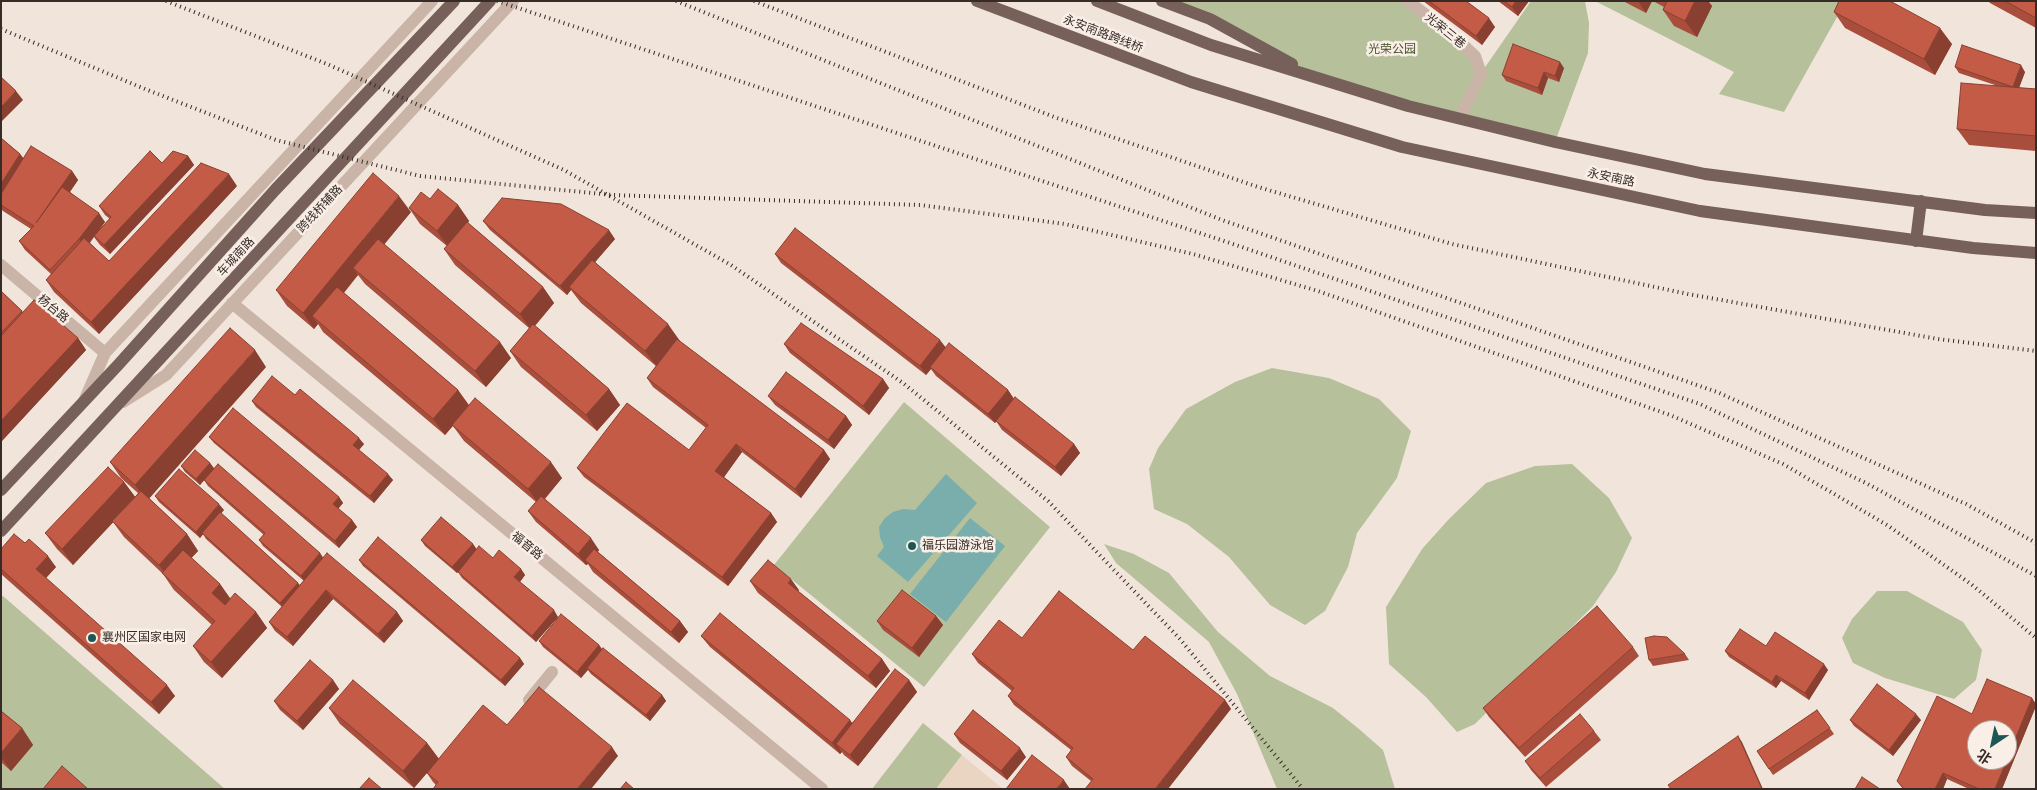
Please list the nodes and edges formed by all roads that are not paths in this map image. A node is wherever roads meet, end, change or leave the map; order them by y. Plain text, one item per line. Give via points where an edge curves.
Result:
1 (432, 1) edge
2 (454, 1) edge
3 (490, 1) edge
4 (513, 1) edge
5 (977, 1) edge
6 (1097, 1) edge
7 (1162, 1) edge
8 (1408, 1) edge
9 (1316, 77) junction
10 (1191, 82) joint
11 (1460, 118) junction
12 (1921, 201) junction
13 (2036, 213) edge
14 (1916, 241) junction
15 (2036, 253) edge
16 (2, 268) edge
17 (232, 303) junction
18 (105, 353) junction
19 (85, 400) junction
20 (117, 406) junction
21 (1, 490) edge
22 (1, 531) edge
23 (552, 672) dead end
24 (524, 707) edge
25 (822, 789) edge

1 - 18 street
2 - 19 main road, 车城南路 via 275,190
3 - 20 main road, 车城南路
4 - 17 street, 跨线桥辅路
5 - 10 main road, 永安南路跨线桥
6 - 9 main road, 永安南路 via 1211,45
7 - 9 main road via 1210,19
8 - 11 street, 光荣三巷 via 1475,56 1481,74
9 - 11 main road, 永安南路 via 1408,106
10 - 14 main road, 永安南路 via 1402,148 1700,211
11 - 12 main road, 永安南路 via 1705,174
12 - 13 main road, 永安南路
12 - 14 main road
14 - 15 main road, 永安南路
16 - 18 street, 杨台路
17 - 20 street, 跨线桥辅路 via 166,374
17 - 25 street, 福音路
18 - 19 street
19 - 21 main road, 车城南路
20 - 22 main road, 车城南路
23 - 24 street

